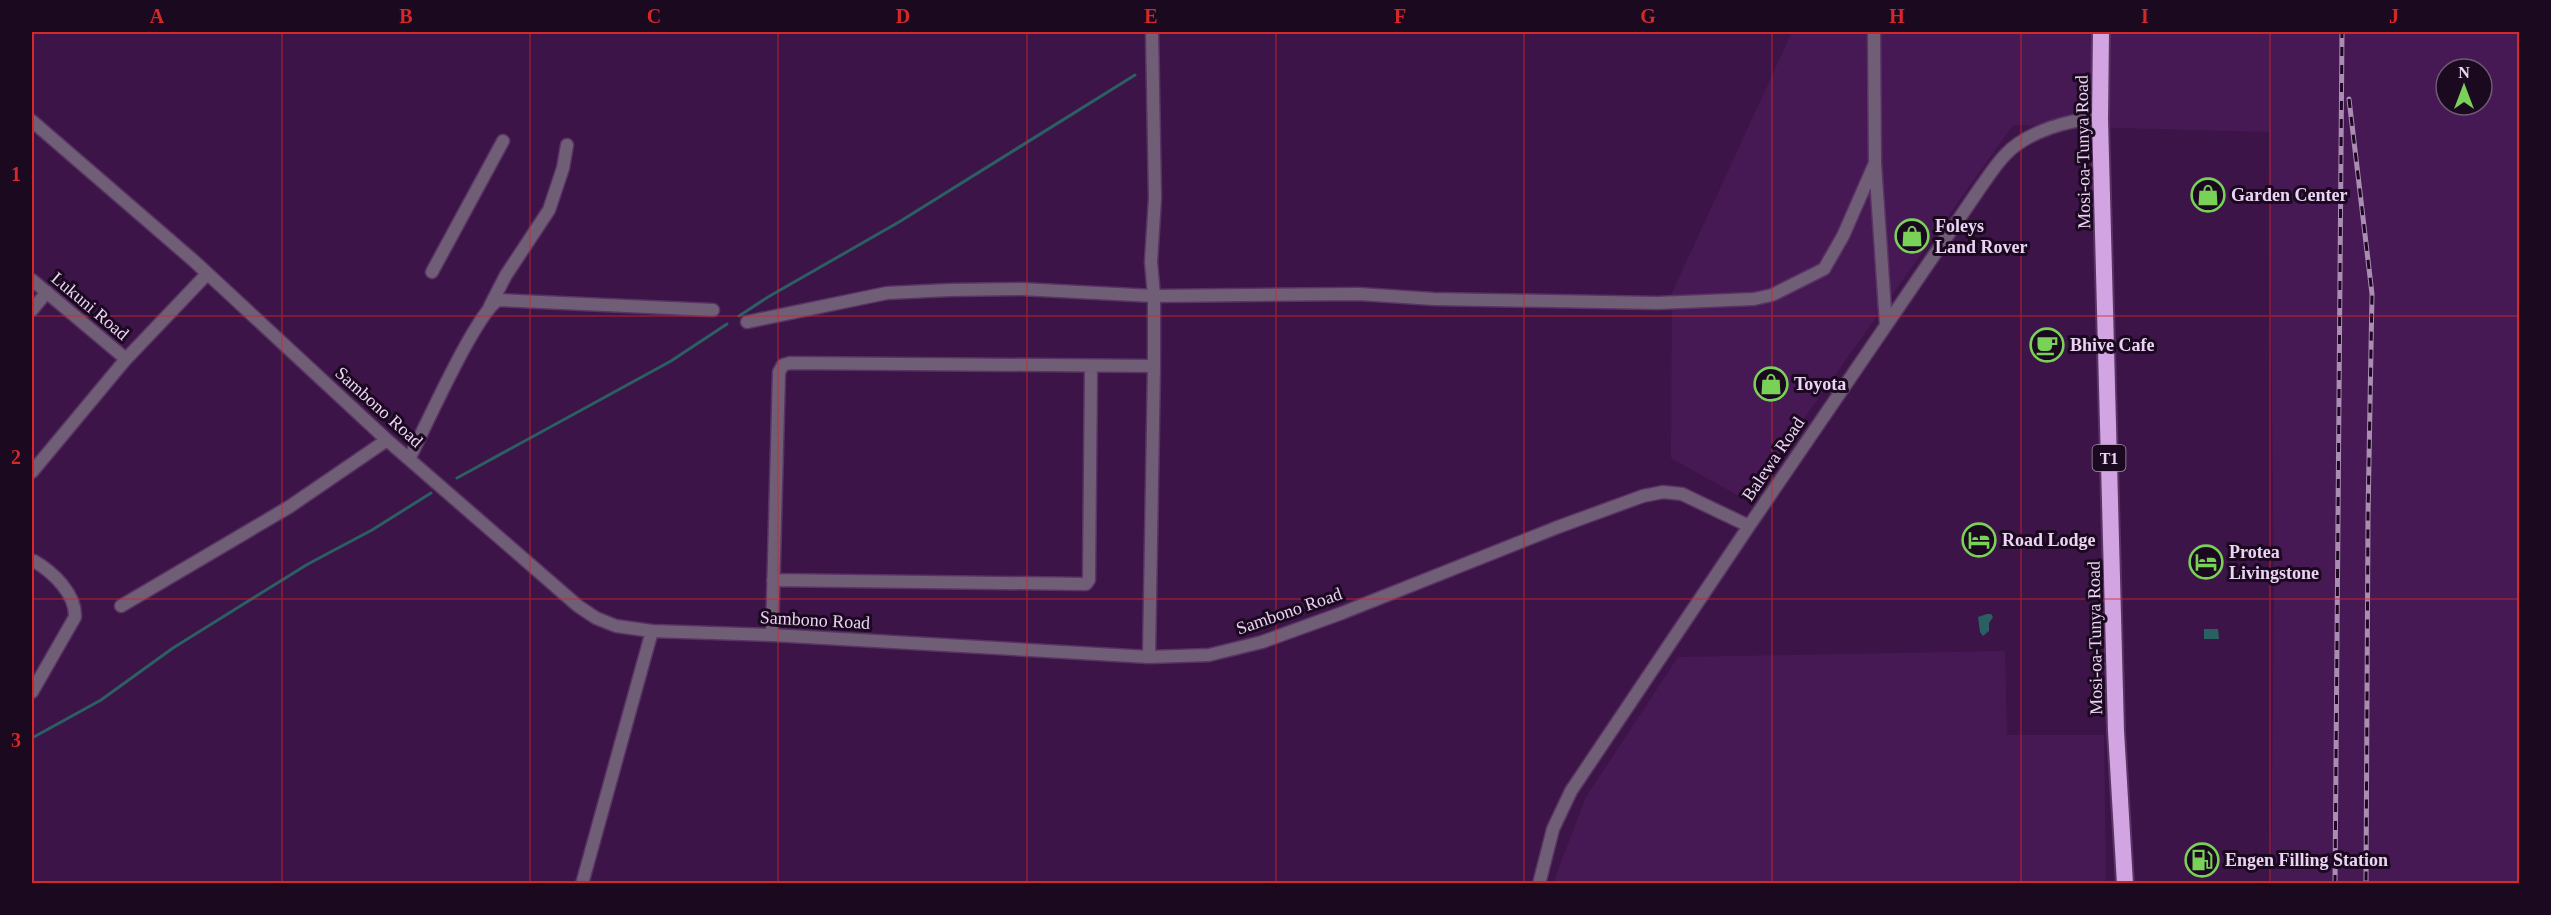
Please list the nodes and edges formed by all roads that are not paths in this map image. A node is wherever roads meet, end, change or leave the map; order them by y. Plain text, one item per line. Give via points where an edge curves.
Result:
1 (1152, 32) edge
2 (1874, 32) edge
3 (2101, 32) edge
4 (2100, 119) junction
5 (32, 122) edge
6 (503, 141) dead end
7 (567, 145) dead end
8 (1875, 163) junction
9 (432, 272) dead end
10 (207, 274) junction
11 (32, 280) edge
12 (47, 292) junction
13 (1154, 296) junction
14 (490, 306) junction
15 (32, 310) edge
16 (713, 310) dead end
17 (747, 322) dead end
18 (1886, 325) junction
19 (126, 359) junction
20 (1154, 366) junction
21 (1091, 368) junction
22 (387, 440) junction
23 (409, 459) junction
24 (32, 471) edge
25 (1749, 526) junction
26 (32, 561) edge
27 (773, 580) junction
28 (121, 606) dead end
29 (652, 631) junction
30 (772, 635) junction
31 (1149, 657) junction
32 (32, 692) edge
33 (582, 884) edge
34 (1539, 884) edge
35 (2125, 884) edge

1 - 13 street
2 - 8 street
3 - 4 highway, Mosi-oa-Tunya Road / T1
4 - 18 street, Balewa Road via 2059,124 2007,152
4 - 35 highway, Mosi-oa-Tunya Road / T1 via 2116,731
5 - 10 street, Sambono Road
6 - 9 street
7 - 14 street via 549,210
8 - 13 street via 1824,269 1772,295 1754,299 1657,303 1359,294
8 - 18 street
10 - 19 street
10 - 22 street, Sambono Road
11 - 12 street, Lukuni Road
12 - 15 street
12 - 19 street, Lukuni Road
13 - 17 street via 1021,289 908,291
13 - 20 street
14 - 16 street via 498,300 509,300
14 - 23 street
18 - 25 street, Balewa Road
19 - 24 street
20 - 21 street
20 - 31 street
21 - 27 street via 929,363 783,365 779,372
21 - 27 street via 1086,584
22 - 23 street, Sambono Road
22 - 28 street via 289,507
23 - 29 street, Sambono Road via 578,606 616,626
25 - 31 street, Sambono Road via 1682,494 1643,496 1262,642 1209,655
25 - 34 street, Balewa Road via 1571,791 1553,829
26 - 32 street via 72,596 75,606 75,616
27 - 30 street
29 - 30 street, Sambono Road
29 - 33 street
30 - 31 street, Sambono Road

